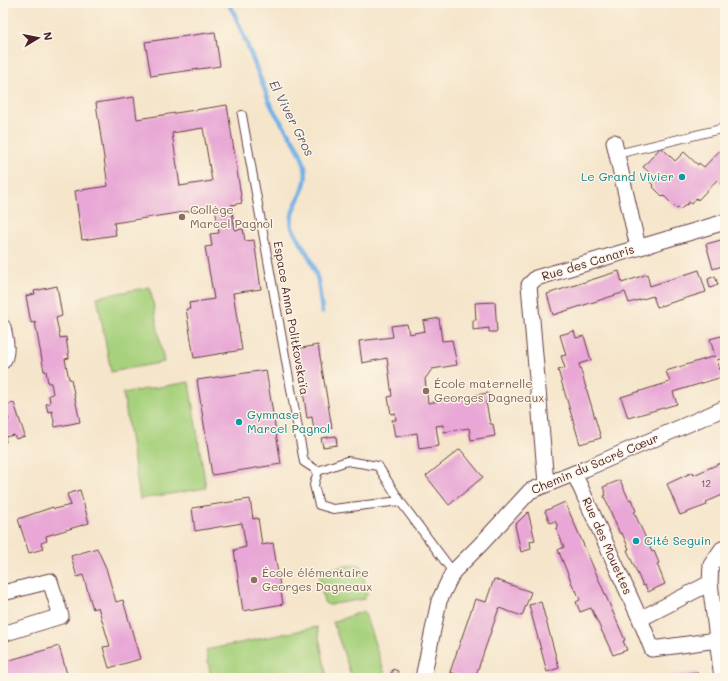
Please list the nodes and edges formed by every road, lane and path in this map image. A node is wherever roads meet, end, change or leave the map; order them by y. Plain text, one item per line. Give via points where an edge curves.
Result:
1 (242, 115) dead end
2 (725, 128) edge
3 (616, 148) joint
4 (725, 222) edge
5 (638, 248) junction
6 (3, 327) edge
7 (3, 361) edge
8 (725, 408) edge
9 (318, 471) junction
10 (574, 473) junction
11 (546, 483) junction
12 (400, 501) junction
13 (725, 548) edge
14 (453, 572) junction
15 (710, 583) junction
16 (3, 593) edge
17 (640, 619) junction
18 (3, 632) edge
19 (718, 640) junction
20 (422, 676) edge
21 (722, 678) edge

1 - 9 lane, Espace Anna Politkovskaïa via 304,462
2 - 3 lane
3 - 5 street
4 - 5 street, Rue des Canaris
5 - 11 street, Rue des Canaris via 536,278 529,285
6 - 7 street via 6,342
8 - 10 street, Chemin du Sacré Cœur
9 - 12 lane via 347,461 378,466
9 - 12 lane via 314,485 319,505 333,509
10 - 11 street, Chemin du Sacré Cœur
10 - 17 street, Rue des Mouettes
11 - 14 street, Chemin du Sacré Cœur via 530,491
12 - 14 lane
13 - 15 street via 711,565
14 - 20 street, Chemin du Sacré Cœur via 439,601
15 - 17 street
15 - 19 street
16 - 18 street via 50,580 61,616
17 - 19 street, Rue des Mouettes via 652,649
19 - 21 street

